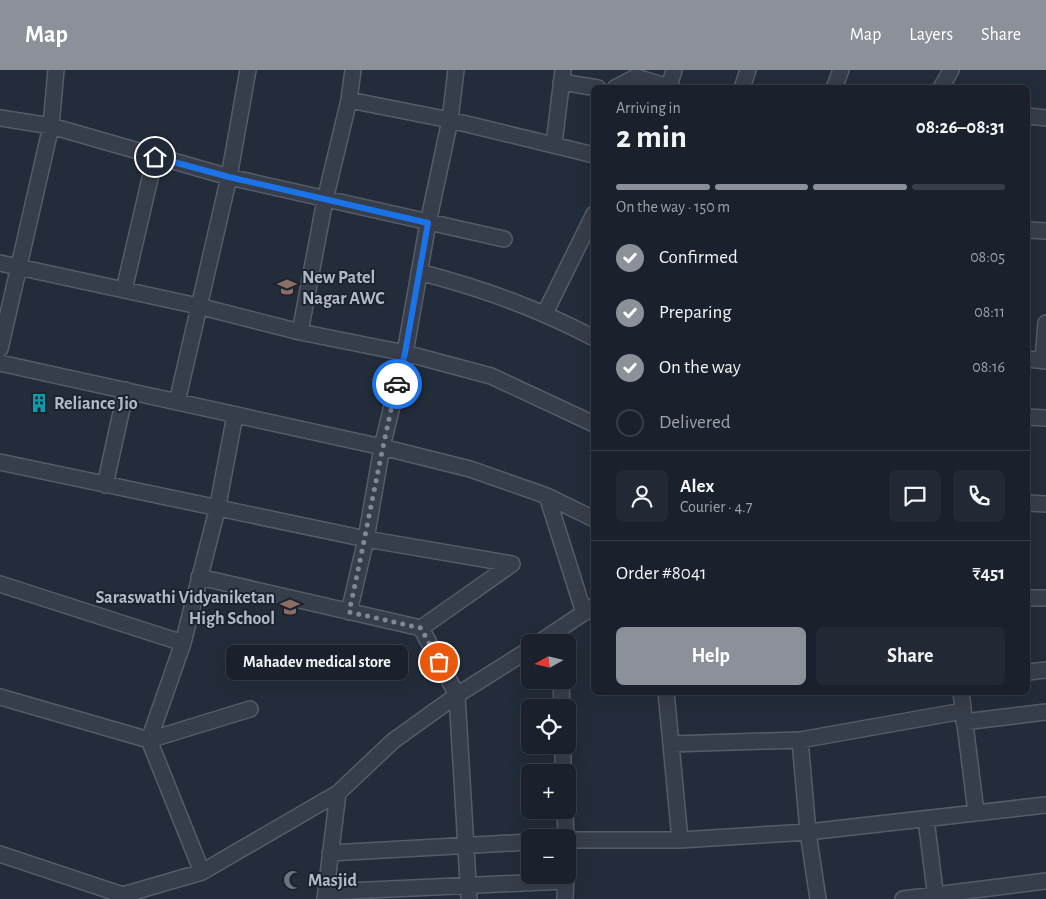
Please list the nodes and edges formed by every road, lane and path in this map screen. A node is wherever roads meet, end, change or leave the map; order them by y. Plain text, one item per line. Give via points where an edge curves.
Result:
1 (56, 70) edge
2 (248, 70) edge
3 (353, 70) edge
4 (456, 70) edge
5 (674, 70) edge
6 (748, 70) edge
7 (841, 70) edge
8 (951, 70) edge
9 (562, 76) edge
10 (621, 85) edge
11 (663, 85) edge
12 (670, 85) edge
13 (743, 85) edge
14 (835, 85) edge
15 (943, 85) edge
16 (591, 86) edge
17 (350, 100) junction
18 (1030, 116) edge
19 (0, 118) edge
20 (1046, 118) edge
21 (450, 120) junction
22 (51, 126) junction
23 (554, 144) junction
24 (591, 154) edge
25 (155, 157) junction
26 (229, 177) junction
27 (325, 200) junction
28 (591, 220) edge
29 (428, 223) junction
30 (1030, 230) edge
31 (1046, 231) edge
32 (504, 239) dead end
33 (0, 263) edge
34 (18, 268) junction
35 (419, 272) junction
36 (124, 290) junction
37 (198, 306) junction
38 (545, 313) junction
39 (1046, 323) edge
40 (300, 332) junction
41 (591, 336) edge
42 (0, 349) edge
43 (405, 353) junction
44 (1030, 359) edge
45 (1044, 361) edge
46 (0, 362) edge
47 (126, 390) junction
48 (177, 402) junction
49 (235, 415) junction
50 (1030, 417) edge
51 (1046, 418) edge
52 (591, 423) edge
53 (382, 447) junction
54 (0, 462) edge
55 (105, 485) junction
56 (547, 496) junction
57 (1030, 503) edge
58 (1046, 504) edge
59 (217, 510) junction
60 (591, 518) edge
61 (366, 539) junction
62 (199, 577) junction
63 (0, 584) edge
64 (1030, 598) edge
65 (1046, 598) edge
66 (589, 610) edge
67 (349, 612) junction
68 (421, 628) junction
69 (562, 634) edge
70 (183, 643) junction
71 (521, 655) edge
72 (1046, 670) edge
73 (1030, 672) edge
74 (457, 695) junction
75 (666, 695) edge
76 (961, 695) edge
77 (0, 697) edge
78 (250, 709) dead end
79 (1046, 712) edge
80 (963, 716) junction
81 (149, 740) junction
82 (800, 740) junction
83 (671, 744) junction
84 (338, 793) junction
85 (1046, 805) edge
86 (976, 812) junction
87 (926, 819) junction
88 (808, 832) junction
89 (576, 839) edge
90 (680, 840) junction
91 (521, 842) edge
92 (467, 845) junction
93 (330, 853) junction
94 (0, 854) edge
95 (202, 872) junction
96 (1046, 881) edge
97 (527, 884) edge
98 (566, 884) edge
99 (469, 893) edge
100 (325, 896) edge
101 (936, 897) edge
102 (565, 899) edge
103 (818, 899) edge
104 (903, 899) edge

1 - 22 street
2 - 26 street
3 - 17 street
4 - 21 street
5 - 12 street
6 - 13 street
7 - 14 street
8 - 15 street
9 - 16 street
9 - 23 street
10 - 11 street via 636,77
17 - 21 street
17 - 27 street
18 - 20 street
19 - 22 street
21 - 23 street
21 - 29 street
22 - 25 street
22 - 34 street
23 - 24 street
25 - 26 street
25 - 36 street
26 - 27 street
26 - 37 street
27 - 29 street
27 - 40 street
28 - 38 street
29 - 32 street
29 - 35 street
30 - 31 street
33 - 34 street
34 - 36 street
34 - 42 street
35 - 38 street via 476,287
35 - 43 street
36 - 37 street
37 - 40 street
37 - 48 street
38 - 41 street
39 - 45 street
40 - 43 street
43 - 52 street via 491,376
43 - 53 street
44 - 45 street
46 - 47 street
47 - 48 street
47 - 55 street
48 - 49 street
49 - 53 street
49 - 59 street
50 - 51 street
53 - 56 street via 470,469
53 - 61 street
54 - 55 street
55 - 59 street
56 - 60 street
56 - 66 street
57 - 58 street
59 - 61 street
59 - 62 street
61 - 67 street
61 - 68 street via 512,564
62 - 67 street
62 - 70 street
63 - 70 street
64 - 65 street
66 - 69 street
67 - 68 street
68 - 74 street
70 - 81 street
71 - 74 street
72 - 73 street
74 - 84 street via 393,741
74 - 92 street
75 - 83 street
76 - 80 street
77 - 81 street
78 - 81 street
79 - 80 street
80 - 82 street
80 - 86 street
81 - 95 street
82 - 83 street
82 - 88 street
83 - 90 street
84 - 93 street
84 - 95 street
85 - 86 street
86 - 87 street
87 - 88 street
87 - 101 street
88 - 90 street
88 - 103 street
89 - 90 street
91 - 92 street
92 - 93 street
92 - 99 street
93 - 100 street
94 - 95 street via 123,895
96 - 101 street
97 - 99 street
98 - 102 street
99 - 100 street
101 - 104 street

